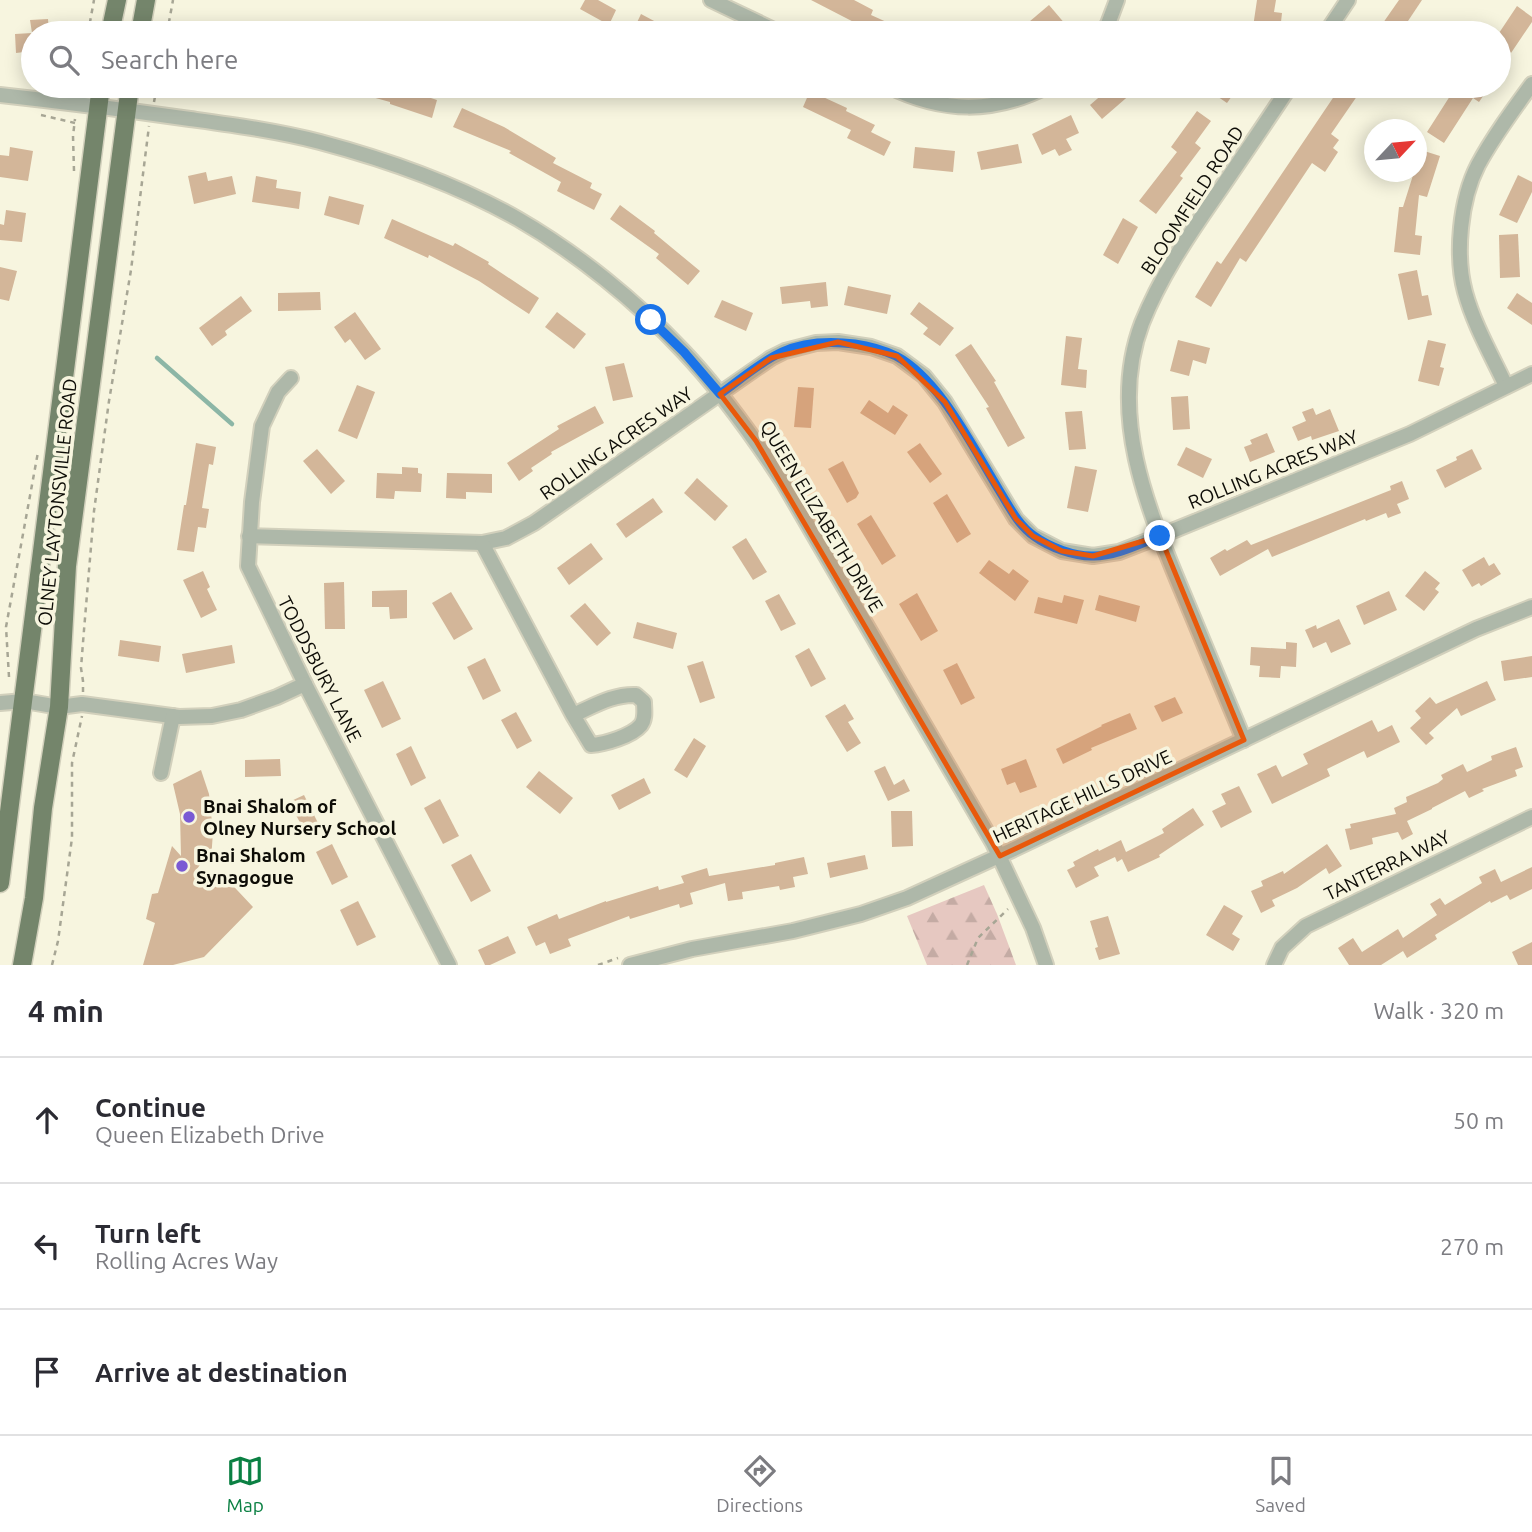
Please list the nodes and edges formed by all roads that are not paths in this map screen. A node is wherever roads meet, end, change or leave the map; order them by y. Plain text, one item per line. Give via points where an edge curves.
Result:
1 (117, 0) edge
2 (146, 0) edge
3 (711, 0) edge
4 (1116, 0) edge
5 (1348, 0) edge
6 (113, 21) edge
7 (142, 21) edge
8 (755, 21) edge
9 (1109, 21) edge
10 (1334, 21) edge
11 (1532, 85) edge
12 (0, 95) edge
13 (21, 97) edge
14 (27, 98) edge
15 (100, 98) edge
16 (128, 98) edge
17 (920, 98) edge
18 (1020, 98) edge
19 (1282, 98) edge
20 (99, 106) junction
21 (127, 110) junction
22 (1532, 374) edge
23 (291, 378) dead end
24 (1506, 387) junction
25 (720, 394) junction
26 (249, 536) junction
27 (1160, 536) junction
28 (482, 543) junction
29 (1532, 607) edge
30 (305, 684) junction
31 (24, 701) junction
32 (0, 703) edge
33 (59, 707) junction
34 (573, 715) junction
35 (173, 716) junction
36 (1244, 740) junction
37 (161, 773) dead end
38 (1532, 817) edge
39 (1000, 856) junction
40 (0, 883) edge
41 (629, 960) edge
42 (22, 965) edge
43 (449, 965) edge
44 (1046, 965) edge
45 (1274, 965) edge

1 - 6 main road
2 - 7 main road
3 - 8 street
4 - 9 street
5 - 10 street
11 - 24 street via 1477,166 1462,219 1465,291
12 - 13 street, QUEEN ELIZABETH DRIVE
14 - 20 street, QUEEN ELIZABETH DRIVE
15 - 20 main road, OLNEY LAYTONSVILLE ROAD
16 - 21 main road, OLNEY LAYTONSVILLE ROAD
17 - 18 street via 961,107
19 - 27 street, BLOOMFIELD ROAD via 1178,253 1141,326 1130,372 1129,412 1142,489
20 - 21 street, QUEEN ELIZABETH DRIVE
20 - 31 main road, OLNEY LAYTONSVILLE ROAD
21 - 25 street, QUEEN ELIZABETH DRIVE via 318,142 395,164 467,194 518,219 606,280 667,335
21 - 33 main road, OLNEY LAYTONSVILLE ROAD via 67,566
22 - 24 street, ROLLING ACRES WAY
23 - 26 street, TODDSBURY LANE via 278,392 262,426
24 - 27 street, ROLLING ACRES WAY via 1410,434
25 - 27 street, ROLLING ACRES WAY via 785,351 816,343 871,347 897,356 923,376 945,402 1016,519 1033,536 1062,551 1093,556 1119,552
25 - 28 street, ROLLING ACRES WAY via 534,523 506,538
25 - 39 street, QUEEN ELIZABETH DRIVE via 783,482
26 - 28 street, ROLLING ACRES WAY
26 - 30 street, TODDSBURY LANE via 248,566
27 - 36 street, BLOOMFIELD ROAD
28 - 34 street
29 - 36 street, HERITAGE HILLS DRIVE via 1476,629
30 - 35 street via 241,709 212,716
30 - 43 street, TODDSBURY LANE
31 - 32 street
31 - 33 street
31 - 40 main road, OLNEY LAYTONSVILLE ROAD
33 - 35 street via 82,704
33 - 42 main road, OLNEY LAYTONSVILLE ROAD
34 - 34 street via 591,745 599,745 640,726 644,702 636,695 624,694
35 - 37 street
36 - 39 street, HERITAGE HILLS DRIVE
38 - 45 street, TANTERRA WAY via 1306,926 1282,948
39 - 41 street, HERITAGE HILLS DRIVE via 861,915
39 - 44 street, QUEEN ELIZABETH DRIVE

